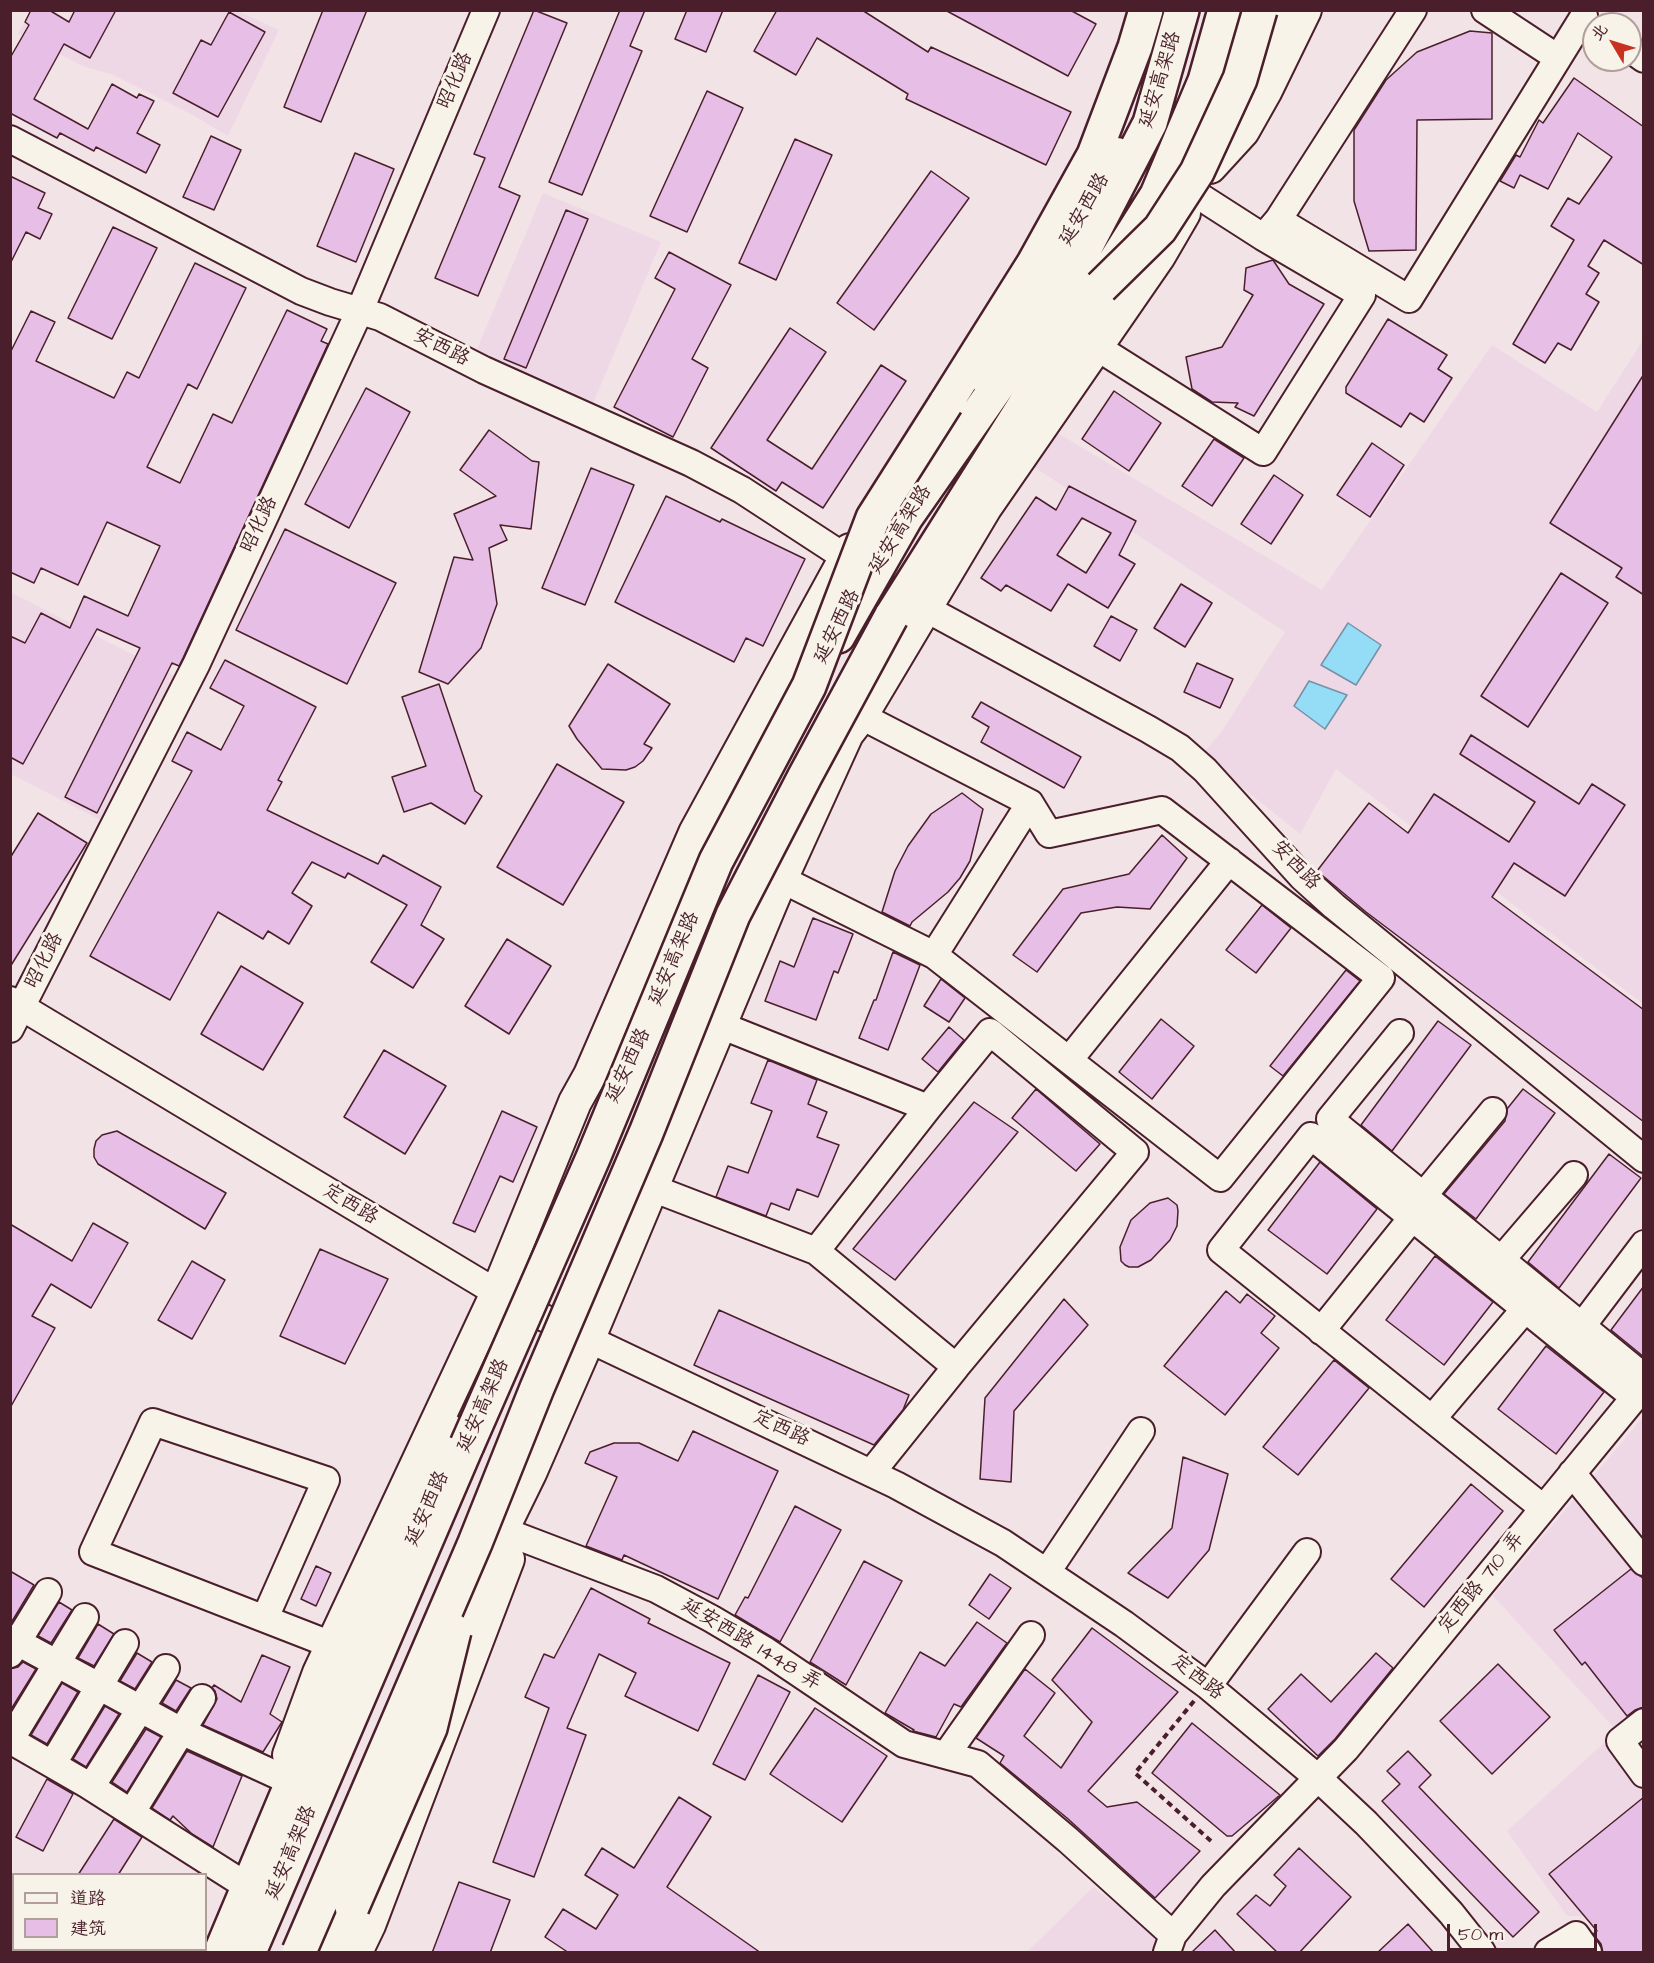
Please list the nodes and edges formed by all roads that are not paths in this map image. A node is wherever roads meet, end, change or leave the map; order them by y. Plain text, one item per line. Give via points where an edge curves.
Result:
1 (486, 10) edge
2 (1182, 10) edge
3 (1225, 10) edge
4 (1245, 10) edge
5 (1260, 10) edge
6 (1275, 10) edge
7 (1305, 10) edge
8 (1413, 10) edge
9 (1485, 10) edge
10 (1150, 11) edge
11 (1582, 22) edge
12 (1558, 58) junction
13 (10, 139) edge
14 (1210, 167) junction
15 (1196, 194) junction
16 (1271, 229) junction
17 (1113, 296) junction
18 (360, 310) junction
19 (1095, 346) junction
20 (856, 564) junction
21 (925, 608) junction
22 (809, 686) junction
23 (861, 716) junction
24 (1030, 803) junction
25 (1229, 861) junction
26 (781, 879) junction
27 (698, 917) junction
28 (934, 955) junction
29 (628, 987) junction
30 (16, 1003) edge
31 (720, 1025) junction
32 (10, 1029) edge
33 (1400, 1033) dead end
34 (1069, 1060) junction
35 (928, 1108) junction
36 (1492, 1111) dead end
37 (593, 1158) junction
38 (1644, 1159) edge
39 (1574, 1175) dead end
40 (652, 1188) junction
41 (1418, 1207) junction
42 (1644, 1244) edge
43 (816, 1251) junction
44 (1501, 1260) junction
45 (508, 1300) junction
46 (1525, 1309) junction
47 (1582, 1326) junction
48 (1321, 1330) junction
49 (588, 1340) junction
50 (956, 1367) junction
51 (1640, 1387) edge
52 (1432, 1419) junction
53 (1141, 1431) dead end
54 (530, 1473) junction
55 (871, 1473) junction
56 (1572, 1473) junction
57 (1543, 1508) junction
58 (517, 1536) junction
59 (475, 1544) junction
60 (1307, 1552) dead end
61 (1644, 1562) edge
62 (1047, 1572) junction
63 (48, 1592) dead end
64 (85, 1617) dead end
65 (265, 1618) junction
66 (1031, 1635) dead end
67 (125, 1642) dead end
68 (332, 1644) junction
69 (13, 1645) edge
70 (57, 1663) junction
71 (166, 1668) dead end
72 (100, 1686) junction
73 (1208, 1686) junction
74 (202, 1698) dead end
75 (141, 1709) junction
76 (1644, 1722) edge
77 (182, 1731) junction
78 (12, 1737) edge
79 (58, 1755) dead end
80 (945, 1755) junction
81 (290, 1771) junction
82 (1644, 1774) edge
83 (1318, 1778) junction
84 (96, 1779) dead end
85 (135, 1807) dead end
86 (242, 1883) junction
87 (1170, 1944) edge
88 (216, 1953) edge
89 (223, 1953) edge
90 (249, 1953) edge
91 (298, 1953) edge
92 (332, 1953) edge
93 (356, 1953) edge
94 (1482, 1953) edge
95 (1548, 1953) edge
96 (1588, 1953) edge

1 - 18 street, 昭化路
2 - 22 highway, 延安高架路, bridge via 1150,123 1059,298 906,517
3 - 17 highway, 延安高架路, bridge via 1205,81
4 - 17 main road via 1201,144
5 - 17 highway, bridge via 1240,80 1197,172
6 - 14 main road via 1262,66
7 - 14 main road via 1243,131
8 - 16 street
9 - 12 street
10 - 20 main road via 1120,51 1082,152
10 - 22 highway, bridge via 1094,155 1034,263 873,518
11 - 12 street
12 - 16 street via 1409,299
13 - 18 street, 安西路 via 301,291
14 - 15 main road
15 - 16 street
15 - 17 main road via 1159,256
16 - 19 street via 1362,295 1263,452
17 - 19 main road
17 - 59 highway, 延安高架路, bridge via 891,617 805,776 734,915
18 - 20 street, 安西路 via 691,463 742,490
18 - 30 street, 昭化路 via 196,665
19 - 21 main road via 985,508
20 - 27 main road, 延安西路
20 - 29 main road via 695,833
21 - 23 main road
21 - 38 street, 安西路 via 1180,748 1334,906
22 - 37 highway, 延安高架路, bridge via 716,861
23 - 24 street
23 - 26 main road via 847,734
24 - 25 street via 1049,834 1162,810
24 - 28 street
25 - 34 street
25 - 34 street via 1381,978 1242,1151 1220,1178
26 - 28 street
26 - 31 main road
27 - 29 main road
27 - 45 main road, 延安西路
28 - 34 street
29 - 45 main road via 575,1102
30 - 32 street, 昭化路
30 - 45 street, 定西路
31 - 35 street
31 - 40 main road
33 - 41 street via 1329,1119
35 - 43 street
35 - 50 street via 990,1032 1135,1152
36 - 41 street
37 - 81 highway, bridge via 516,1287
37 - 90 highway, 延安高架路, bridge
39 - 44 street
40 - 43 street
40 - 49 main road
41 - 44 street
41 - 46 street
41 - 48 street
41 - 48 street via 1311,1136 1221,1250
42 - 47 street
43 - 50 street
44 - 47 street
45 - 49 street, 定西路
45 - 68 main road
45 - 89 main road, 延安西路 via 374,1629
46 - 51 street
46 - 52 street
47 - 51 street
48 - 52 street
49 - 54 main road
49 - 55 street, 定西路
50 - 55 street
51 - 56 street, 定西路 710 弄
52 - 57 street
53 - 62 street
54 - 58 main road
54 - 91 main road
55 - 62 street, 定西路 via 1003,1543
56 - 57 street, 定西路 710 弄
56 - 61 street
57 - 83 street, 定西路 710 弄
58 - 80 street, 延安西路 1448 弄 via 656,1589 766,1651 904,1744
58 - 93 main road
59 - 91 highway, 延安高架路, bridge
59 - 92 highway, bridge via 430,1728
60 - 73 street
62 - 73 street, 定西路
63 - 69 street
64 - 70 street
65 - 65 street via 93,1552 157,1414 326,1480
65 - 68 street
66 - 80 street
67 - 72 street
68 - 81 main road via 319,1673
69 - 70 street
70 - 72 street
70 - 78 street
71 - 75 street
72 - 75 street
72 - 79 street
73 - 83 street, 定西路
74 - 77 street
75 - 77 street
75 - 84 street
76 - 82 street via 1620,1741
77 - 81 street
77 - 85 street
78 - 86 street
80 - 87 street, 延安西路 1448 弄 via 978,1764 1068,1840
81 - 86 main road
81 - 89 highway
83 - 87 street, 定西路 710 弄 via 1226,1871
83 - 94 street, 定西路 via 1410,1869
86 - 88 main road
95 - 96 street via 1576,1935

